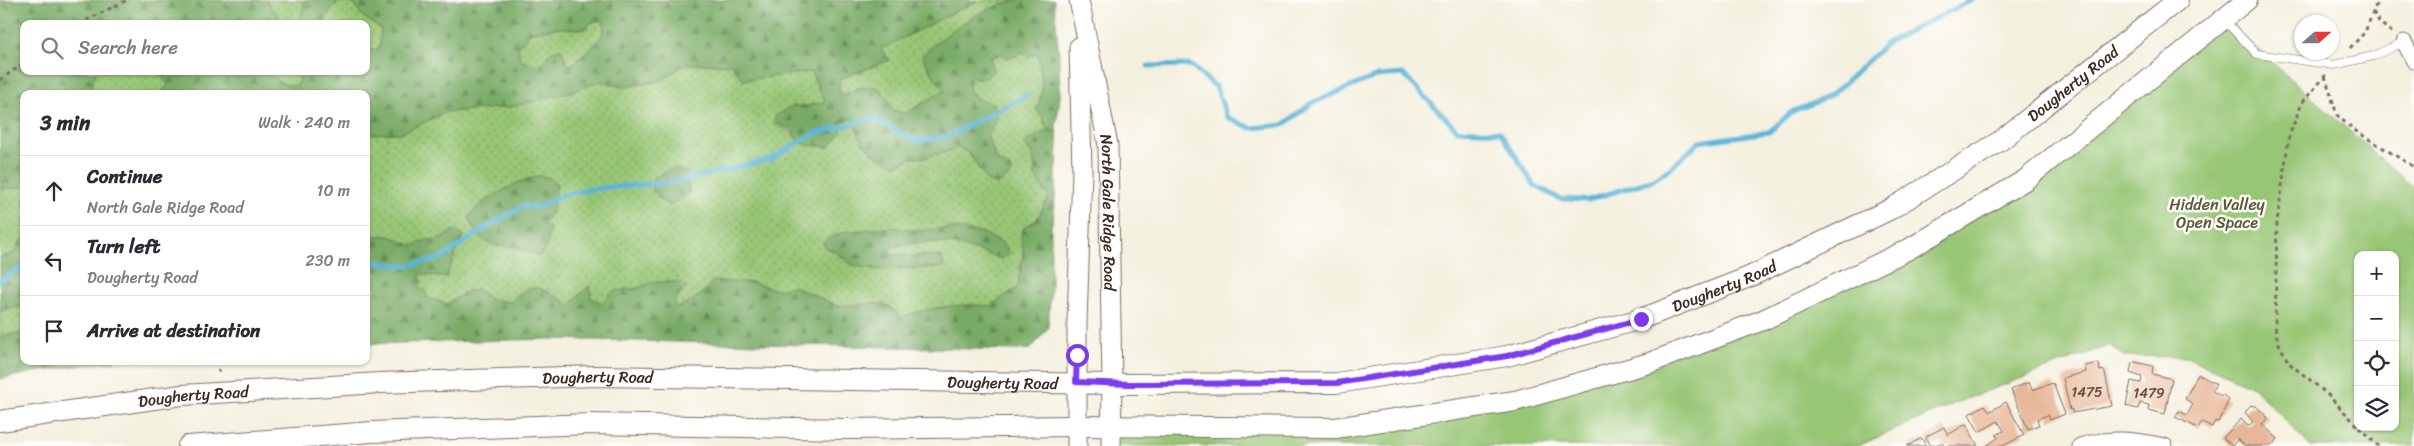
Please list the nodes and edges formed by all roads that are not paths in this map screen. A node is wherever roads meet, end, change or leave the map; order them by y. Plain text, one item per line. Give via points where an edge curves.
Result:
1 (1078, 0) edge
2 (2178, 0) edge
3 (2248, 0) edge
4 (2224, 20) junction
5 (2404, 42) joint
6 (2414, 61) edge
7 (1076, 382) junction
8 (1112, 384) junction
9 (0, 421) edge
10 (1077, 426) junction
11 (1110, 426) junction
12 (188, 446) edge
13 (1077, 446) edge
14 (1110, 446) edge
15 (2080, 446) edge
16 (2165, 446) edge

1 - 7 street, North Gale Ridge Road via 1082,170
1 - 8 street, North Gale Ridge Road via 1108,145
2 - 8 main road, Dougherty Road via 2000,141 1891,209 1749,277 1641,319 1507,356 1337,383
3 - 4 main road
4 - 5 lane via 2257,54 2334,65 2373,56
4 - 11 main road via 2016,185 1909,249 1763,320 1649,363 1515,400 1336,428
5 - 6 street
7 - 8 main road, Dougherty Road
7 - 9 main road, Dougherty Road via 598,376 390,382 182,396
7 - 10 street, North Gale Ridge Road
8 - 11 street, North Gale Ridge Road
10 - 11 main road
10 - 12 main road via 848,429 592,424
10 - 13 street, North Gale Ridge Road
11 - 14 street, North Gale Ridge Road
15 - 16 street via 2115,439

